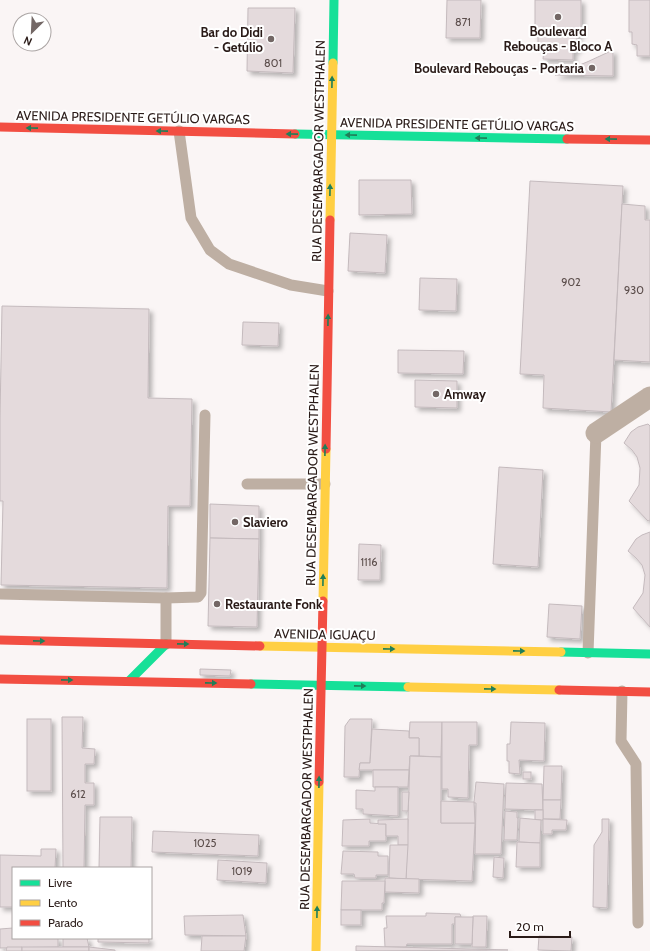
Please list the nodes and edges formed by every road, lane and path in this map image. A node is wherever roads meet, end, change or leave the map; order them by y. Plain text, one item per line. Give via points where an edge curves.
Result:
1 (334, 0) edge
2 (0, 127) edge
3 (179, 131) junction
4 (331, 135) junction
5 (650, 140) edge
6 (328, 291) junction
7 (650, 397) edge
8 (204, 415) dead end
9 (596, 433) joint
10 (247, 484) dead end
11 (325, 484) junction
12 (0, 594) edge
13 (166, 598) junction
14 (0, 640) edge
15 (166, 644) junction
16 (322, 647) junction
17 (588, 653) junction
18 (648, 656) edge
19 (0, 679) edge
20 (129, 681) junction
21 (321, 685) junction
22 (622, 691) junction
23 (650, 692) edge
24 (638, 923) dead end
25 (316, 951) edge

4 -> 1 main road, RUA DESEMBARGADOR WESTPHALEN
3 -> 2 main road, AVENIDA PRESIDENTE GETÚLIO VARGAS
4 -> 3 main road, AVENIDA PRESIDENTE GETÚLIO VARGAS
3 - 6 lane via 191,218 210,250 230,264 284,283
5 -> 4 main road, AVENIDA PRESIDENTE GETÚLIO VARGAS
6 -> 4 main road, RUA DESEMBARGADOR WESTPHALEN
11 -> 6 main road, RUA DESEMBARGADOR WESTPHALEN
7 - 9 street
8 - 13 lane via 201,592 192,598
9 - 17 lane
10 - 11 lane
16 -> 11 main road, RUA DESEMBARGADOR WESTPHALEN
12 - 13 lane
13 - 15 lane
14 -> 15 main road, AVENIDA IGUAÇU
15 -> 16 main road, AVENIDA IGUAÇU
15 - 20 main road
16 -> 17 main road, AVENIDA IGUAÇU
16 - 21 main road, RUA DESEMBARGADOR WESTPHALEN
17 - 18 main road, AVENIDA IGUAÇU
19 -> 20 main road
20 -> 21 main road
21 -> 22 main road
25 -> 21 main road, RUA DESEMBARGADOR WESTPHALEN
22 - 23 main road
22 - 24 lane via 621,741 636,764

